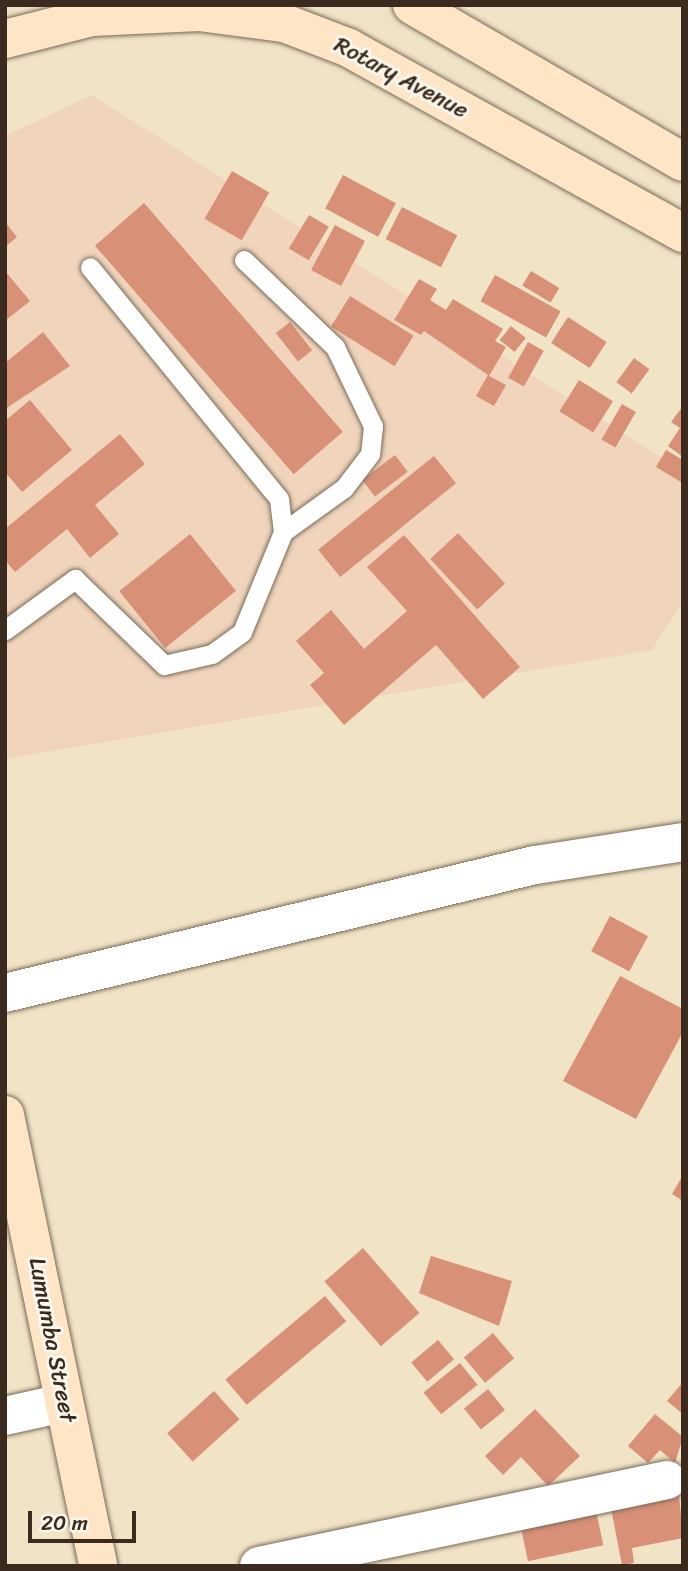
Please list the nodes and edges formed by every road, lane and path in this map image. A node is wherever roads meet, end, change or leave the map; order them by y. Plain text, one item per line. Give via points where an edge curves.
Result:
1 (412, 5) edge
2 (99, 11) edge
3 (5, 39) edge
4 (683, 162) edge
5 (683, 233) edge
6 (244, 260) dead end
7 (90, 267) dead end
8 (283, 532) junction
9 (5, 629) edge
10 (683, 842) edge
11 (5, 993) edge
12 (5, 1115) edge
13 (63, 1403) junction
14 (5, 1416) edge
15 (667, 1480) dead end
16 (98, 1566) edge
17 (259, 1566) edge

1 - 4 main road
2 - 3 main road, Rotary Avenue
2 - 5 main road, Rotary Avenue via 199,12 284,23 349,48
6 - 8 lane via 335,347 373,426 370,454 344,488
7 - 8 lane via 279,499
8 - 9 lane via 242,632 212,654 164,665 75,579
10 - 11 street via 535,865
12 - 13 main road, Lumumba Street
13 - 14 street
13 - 16 main road, Lumumba Street
15 - 17 street

